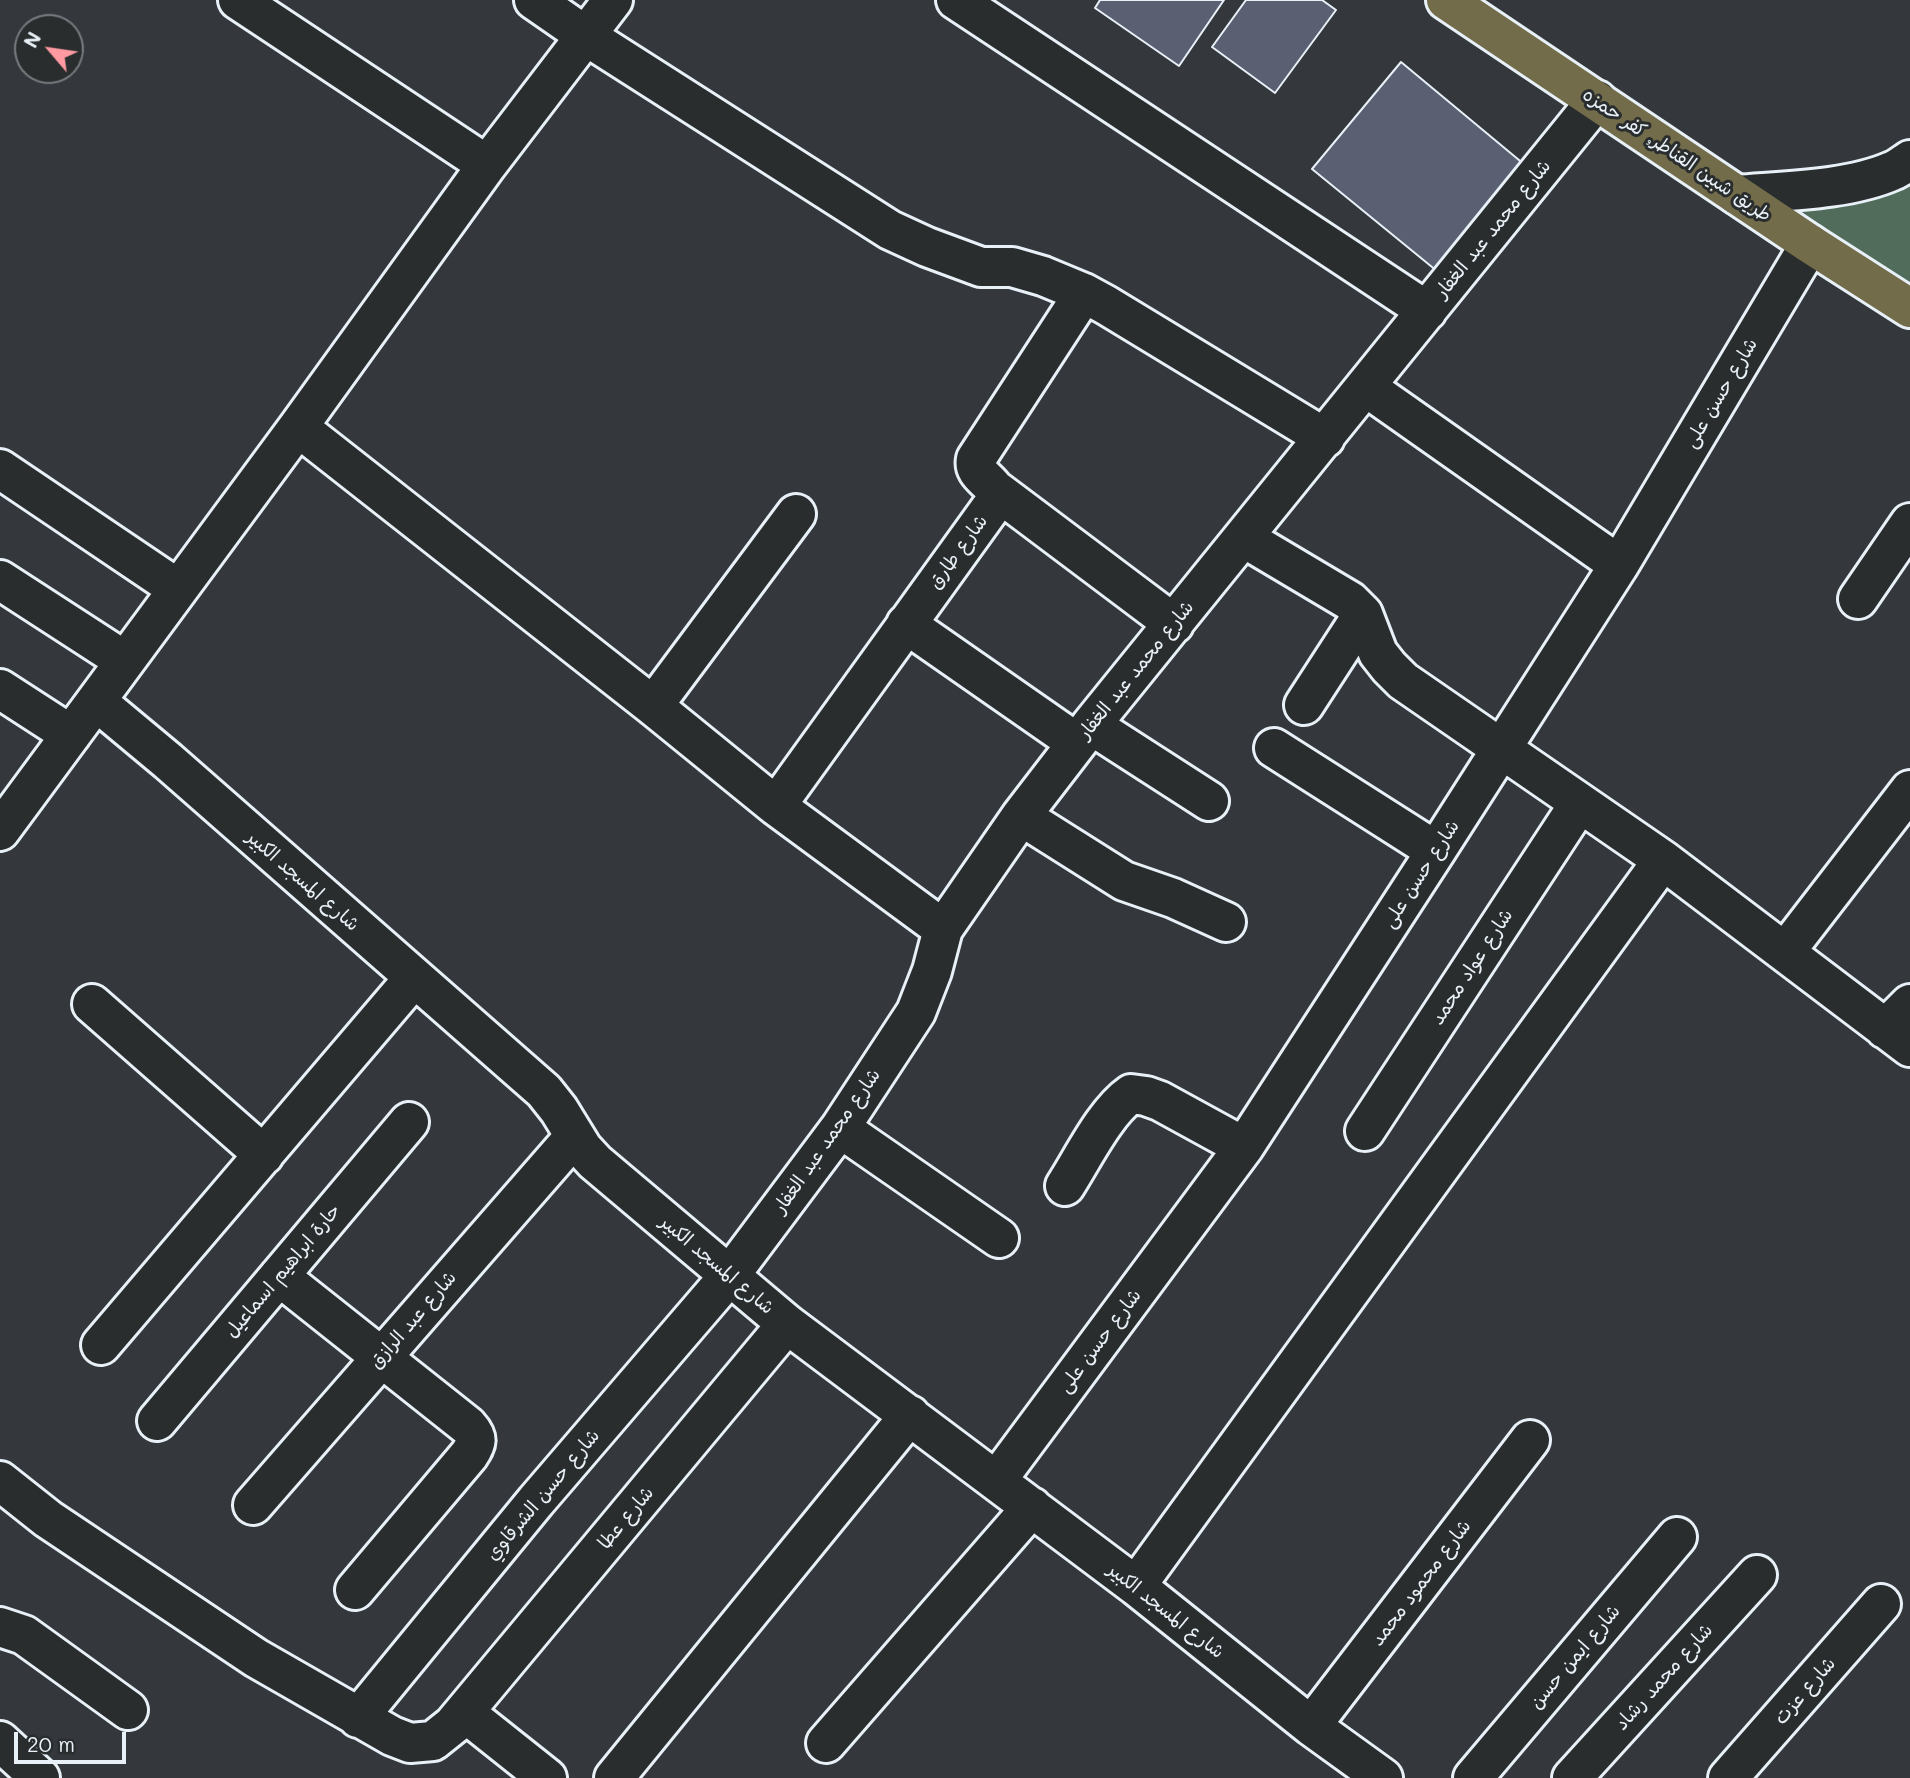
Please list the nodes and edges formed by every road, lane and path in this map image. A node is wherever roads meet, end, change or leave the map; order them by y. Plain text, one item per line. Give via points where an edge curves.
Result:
1 (238, 0) edge
2 (534, 0) edge
3 (613, 0) edge
4 (956, 0) edge
5 (1446, 0) edge
6 (586, 36) junction
7 (1597, 100) junction
8 (1910, 160) edge
9 (487, 165) junction
10 (1737, 195) junction
11 (1810, 244) junction
12 (1084, 293) junction
13 (1910, 308) edge
14 (1427, 311) junction
15 (1366, 387) junction
16 (298, 427) junction
17 (1325, 438) junction
18 (0, 469) edge
19 (997, 491) junction
20 (796, 514) dead end
21 (1910, 523) edge
22 (1244, 538) junction
23 (1619, 565) junction
24 (0, 580) edge
25 (178, 589) junction
26 (1858, 598) dead end
27 (1363, 614) junction
28 (906, 624) junction
29 (1174, 624) junction
30 (125, 661) junction
31 (0, 689) edge
32 (96, 701) junction
33 (1304, 705) dead end
34 (653, 706) junction
35 (1084, 734) junction
36 (71, 735) junction
37 (1274, 748) dead end
38 (1502, 748) junction
39 (1910, 790) edge
40 (1209, 801) dead end
41 (1579, 804) junction
42 (776, 806) junction
43 (1021, 816) junction
44 (0, 831) edge
45 (1436, 851) junction
46 (1663, 860) junction
47 (1226, 922) dead end
48 (943, 929) junction
49 (1785, 952) junction
50 (414, 978) junction
51 (92, 1004) dead end
52 (1902, 1027) edge
53 (410, 1122) dead end
54 (840, 1128) junction
55 (1365, 1131) dead end
56 (575, 1136) junction
57 (1244, 1147) junction
58 (264, 1155) junction
59 (1066, 1186) dead end
60 (999, 1238) dead end
61 (730, 1275) junction
62 (279, 1276) junction
63 (787, 1324) junction
64 (101, 1345) dead end
65 (380, 1357) junction
66 (910, 1415) junction
67 (157, 1421) dead end
68 (1530, 1440) dead end
69 (997, 1480) junction
70 (0, 1481) edge
71 (253, 1505) dead end
72 (1032, 1507) junction
73 (1677, 1536) dead end
74 (1757, 1575) dead end
75 (1136, 1586) junction
76 (355, 1590) dead end
77 (1881, 1604) dead end
78 (0, 1628) edge
79 (128, 1710) dead end
80 (464, 1712) junction
81 (358, 1718) junction
82 (1311, 1726) junction
83 (0, 1741) edge
84 (826, 1743) dead end
85 (40, 1778) edge
86 (547, 1778) edge
87 (614, 1778) edge
88 (1383, 1778) edge
89 (1474, 1778) edge
90 (1572, 1778) edge
91 (1728, 1778) edge

1 - 9 street
2 - 6 street
3 - 6 street
4 - 14 street
5 - 7 main road, طريق شبين القناطر, كفر حمزه
6 - 9 street
6 - 12 street via 890,230 982,267 1012,267
7 - 10 main road, طريق شبين القناطر, كفر حمزه
7 - 14 street, شارع محمد عبد الغفار
8 - 10 street via 1891,172 1854,182
9 - 16 street
10 - 11 main road, طريق شبين القناطر, كفر حمزه
11 - 13 main road, طريق شبين القناطر, كفر حمزه
11 - 23 street, شارع حسن على
12 - 17 street
12 - 19 street via 976,459 978,473
14 - 15 street, شارع محمد عبد الغفار
15 - 17 street, شارع محمد عبد الغفار
15 - 23 street
16 - 25 street
16 - 34 street
17 - 22 street, شارع محمد عبد الغفار
18 - 25 street
19 - 28 street, شارع طارق via 993,506
19 - 29 street
20 - 34 street
21 - 26 street
22 - 27 street via 1350,601
22 - 29 street, شارع محمد عبد الغفار
23 - 38 street, شارع حسن على
24 - 30 street
25 - 30 street
27 - 33 street
27 - 38 street via 1378,653 1403,681
28 - 35 street
28 - 42 street, شارع طارق
29 - 35 street, شارع محمد عبد الغفار
30 - 32 street
31 - 36 street
32 - 36 street
32 - 50 street, شارع المسجد الكبير
34 - 42 street
35 - 40 street
35 - 43 street, شارع محمد عبد الغفار
36 - 44 street
37 - 45 street
38 - 41 street
38 - 45 street, شارع حسن على
39 - 49 street
41 - 46 street
41 - 55 street, شارع عواد محمد
42 - 48 street
43 - 47 street via 1124,881
43 - 48 street, شارع محمد عبد الغفار
45 - 57 street, شارع حسن على
46 - 49 street
46 - 75 street
48 - 54 street, شارع محمد عبد الغفار via 916,1012
49 - 52 street
50 - 56 street, شارع المسجد الكبير via 544,1091
50 - 58 street
51 - 58 street
53 - 62 street, حارة ابراهيم اسماعيل
54 - 60 street
54 - 61 street, شارع محمد عبد الغفار
56 - 61 street, شارع المسجد الكبير via 595,1162
56 - 65 street, شارع عبد الرازق
57 - 59 street via 1160,1101 1131,1094 1119,1102
57 - 69 street, شارع حسن على
58 - 64 street
61 - 63 street, شارع المسجد الكبير
61 - 81 street, شارع حسن الشرقاوي
62 - 65 street
62 - 67 street, حارة ابراهيم اسماعيل
63 - 66 street, شارع المسجد الكبير
63 - 80 street, شارع عطا
65 - 71 street, شارع عبد الرازق
65 - 76 street via 468,1426 476,1445
66 - 69 street, شارع المسجد الكبير
66 - 87 street
68 - 82 street, شارع محمود محمد
69 - 72 street, شارع المسجد الكبير
70 - 81 street, شارع عطا via 48,1520 229,1640
72 - 75 street, شارع المسجد الكبير
72 - 84 street
73 - 89 street, شارع ايمن حسن
74 - 90 street, شارع محمد رشاد
75 - 82 street, شارع المسجد الكبير
77 - 91 street, شارع عزت
78 - 79 street via 24,1635
80 - 81 street, شارع عطا via 433,1741 410,1743
80 - 86 street
82 - 88 street, شارع المسجد الكبير
83 - 85 street

